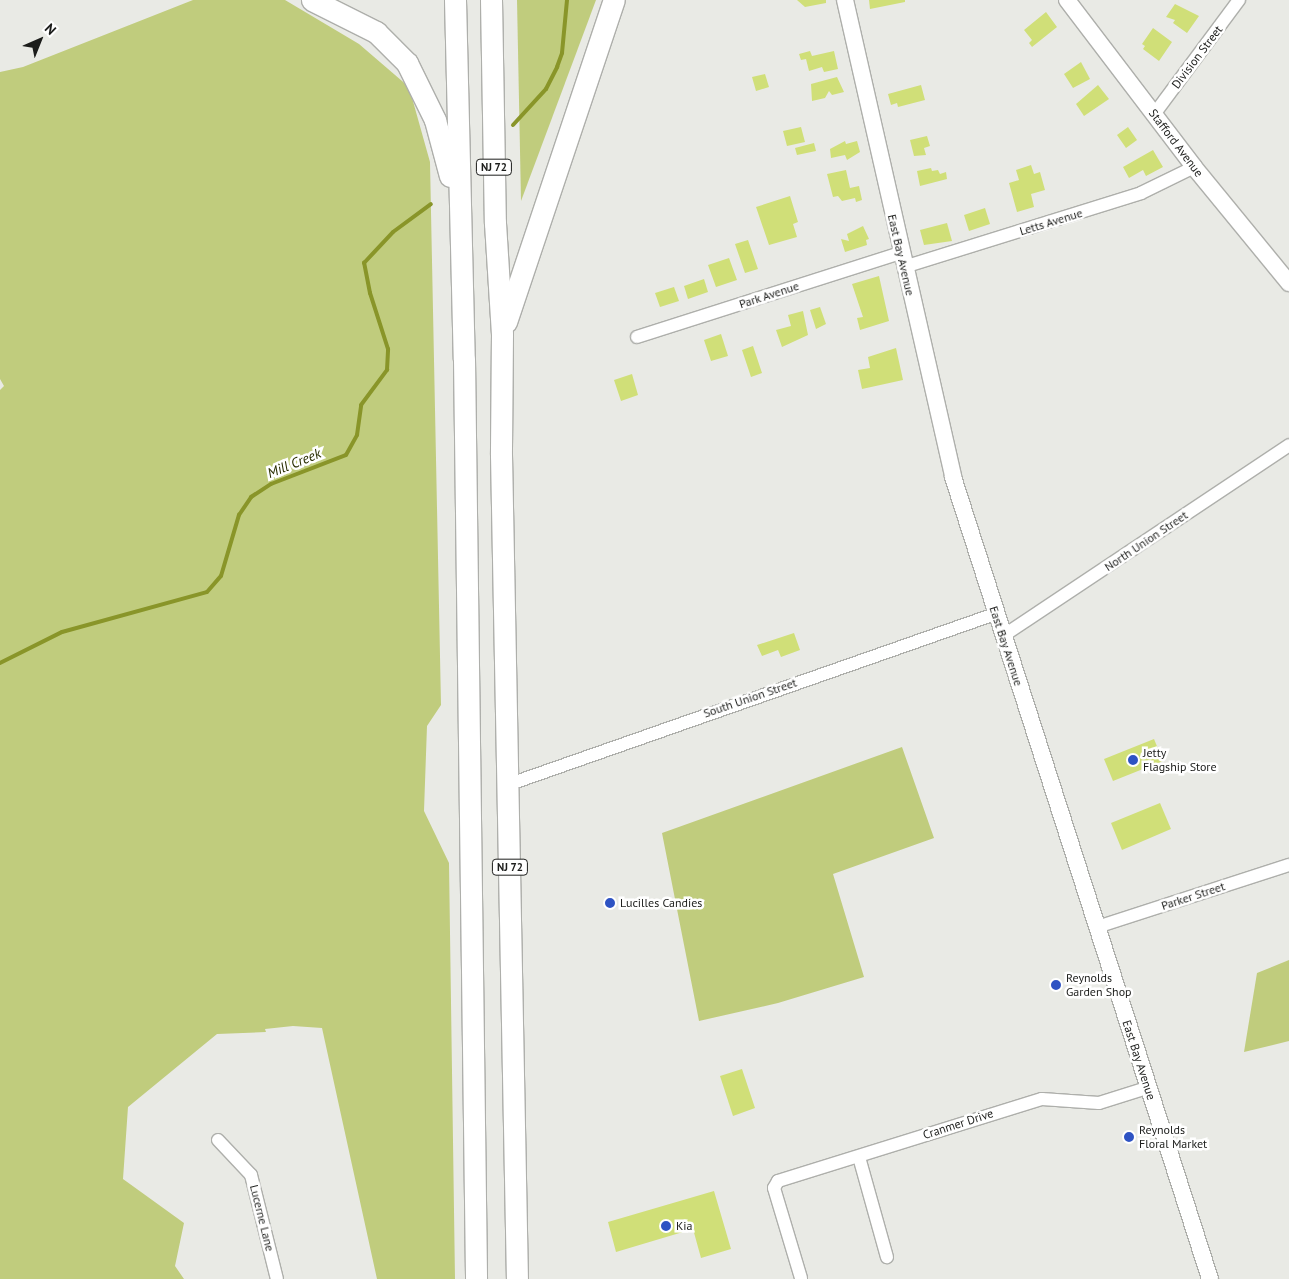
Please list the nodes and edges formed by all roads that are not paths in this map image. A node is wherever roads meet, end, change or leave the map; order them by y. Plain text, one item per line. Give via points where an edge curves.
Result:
1 (312, 0) edge
2 (455, 0) edge
3 (491, 0) edge
4 (614, 0) edge
5 (845, 0) edge
6 (1067, 0) edge
7 (1239, 0) edge
8 (1155, 113) junction
9 (1194, 167) junction
10 (460, 214) junction
11 (902, 260) junction
12 (1289, 283) edge
13 (502, 334) junction
14 (637, 337) dead end
15 (1289, 445) edge
16 (995, 614) junction
17 (1002, 636) junction
18 (507, 785) junction
19 (1289, 864) edge
20 (1097, 928) junction
21 (1147, 1088) junction
22 (218, 1140) dead end
23 (860, 1157) junction
24 (888, 1257) dead end
25 (801, 1278) edge
26 (277, 1279) edge
27 (476, 1279) edge
28 (517, 1279) edge
29 (1210, 1279) edge

1 - 10 highway via 376,32 408,63 435,120
2 - 10 highway, NJ 72
3 - 13 highway, NJ 72 via 495,223
4 - 13 highway
5 - 11 street, East Bay Avenue
6 - 8 street, Stafford Avenue
7 - 8 street, Division Street
8 - 9 street, Stafford Avenue
9 - 11 street, Letts Avenue via 1160,186 1127,198
9 - 12 street, Stafford Avenue
10 - 27 highway, NJ 72
11 - 14 street, Park Avenue
11 - 16 street, East Bay Avenue via 952,473
13 - 18 highway, NJ 72
15 - 17 street, North Union Street
16 - 17 street, East Bay Avenue
16 - 18 street, South Union Street
17 - 20 street, East Bay Avenue
18 - 28 highway, NJ 72
19 - 20 street, Parker Street
20 - 21 street, East Bay Avenue
21 - 23 street, Cranmer Drive via 1099,1103 1042,1099
21 - 29 street, East Bay Avenue
22 - 26 street, Lucerne Lane via 250,1175
23 - 24 street
23 - 25 street, Cranmer Drive via 778,1181 774,1188

